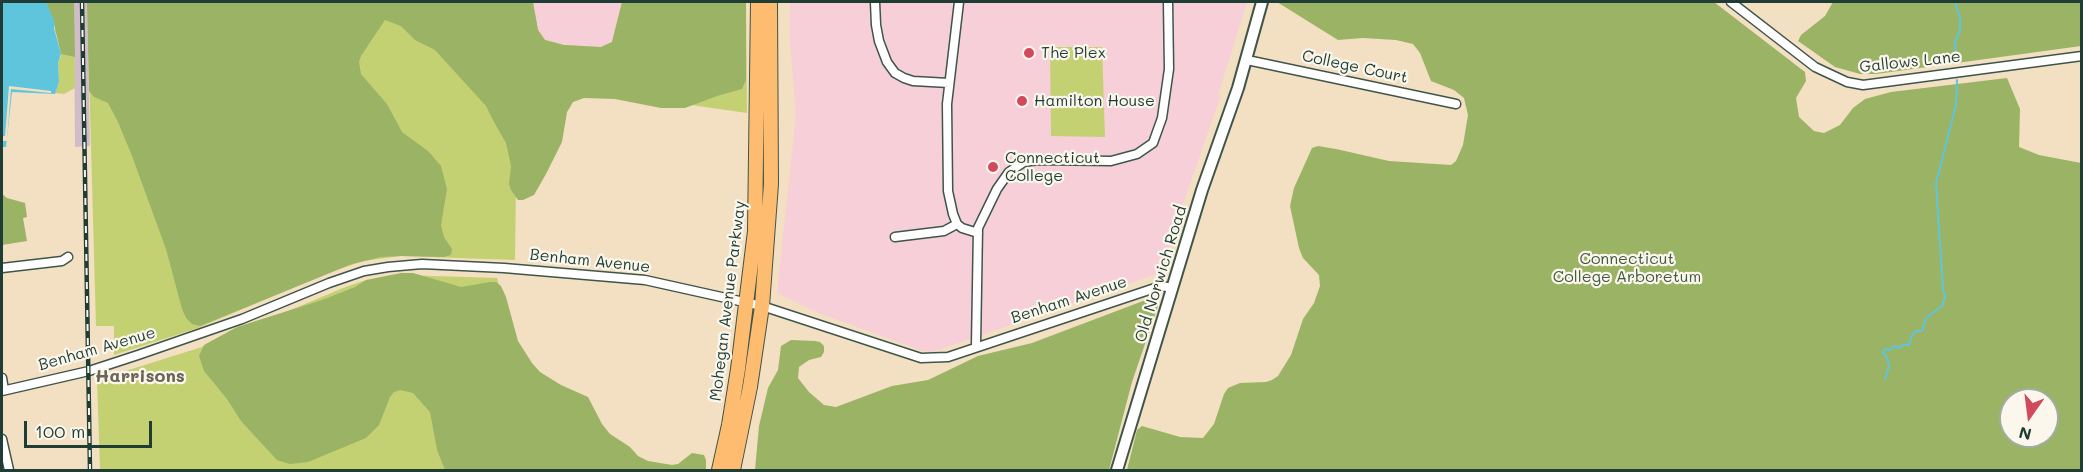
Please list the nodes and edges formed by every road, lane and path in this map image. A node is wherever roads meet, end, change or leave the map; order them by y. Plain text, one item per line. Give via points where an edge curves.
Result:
1 (758, 2) edge
2 (770, 2) edge
3 (875, 2) edge
4 (959, 2) edge
5 (1168, 2) edge
6 (1262, 2) edge
7 (1731, 2) edge
8 (2082, 56) edge
9 (1247, 60) junction
10 (949, 83) junction
11 (1456, 104) dead end
12 (764, 134) junction
13 (957, 224) junction
14 (978, 233) junction
15 (895, 237) dead end
16 (68, 257) dead end
17 (2, 267) edge
18 (1173, 288) junction
19 (747, 302) junction
20 (762, 306) junction
21 (976, 346) junction
22 (2, 378) edge
23 (3, 390) edge
24 (2, 439) edge
25 (9, 471) edge
26 (719, 471) edge
27 (733, 471) edge
28 (1117, 471) edge

1 - 12 highway
2 - 12 highway
3 - 10 street via 879,42 895,73 914,81
4 - 10 street
5 - 14 street via 1170,62 1155,140 1137,154 1111,160 1038,160 1020,164 997,189
6 - 9 street, Old Norwich Road
7 - 8 street, Gallows Lane via 1815,67 1863,85
9 - 11 street, College Court
9 - 18 street, Old Norwich Road
10 - 13 street via 947,174
12 - 19 highway, Mohegan Avenue Parkway
12 - 20 highway, Mohegan Avenue Parkway via 771,184
13 - 14 street
13 - 15 street via 945,231
14 - 21 street
16 - 17 street
18 - 21 street, Benham Avenue via 1161,286
18 - 28 street, Old Norwich Road
19 - 20 street, Benham Avenue
19 - 23 street, Benham Avenue via 635,279 422,264 388,267 338,280 138,355
19 - 26 highway, Mohegan Avenue Parkway
20 - 21 street, Benham Avenue via 921,358 948,357
20 - 27 highway, Mohegan Avenue Parkway
22 - 23 street
24 - 25 street

